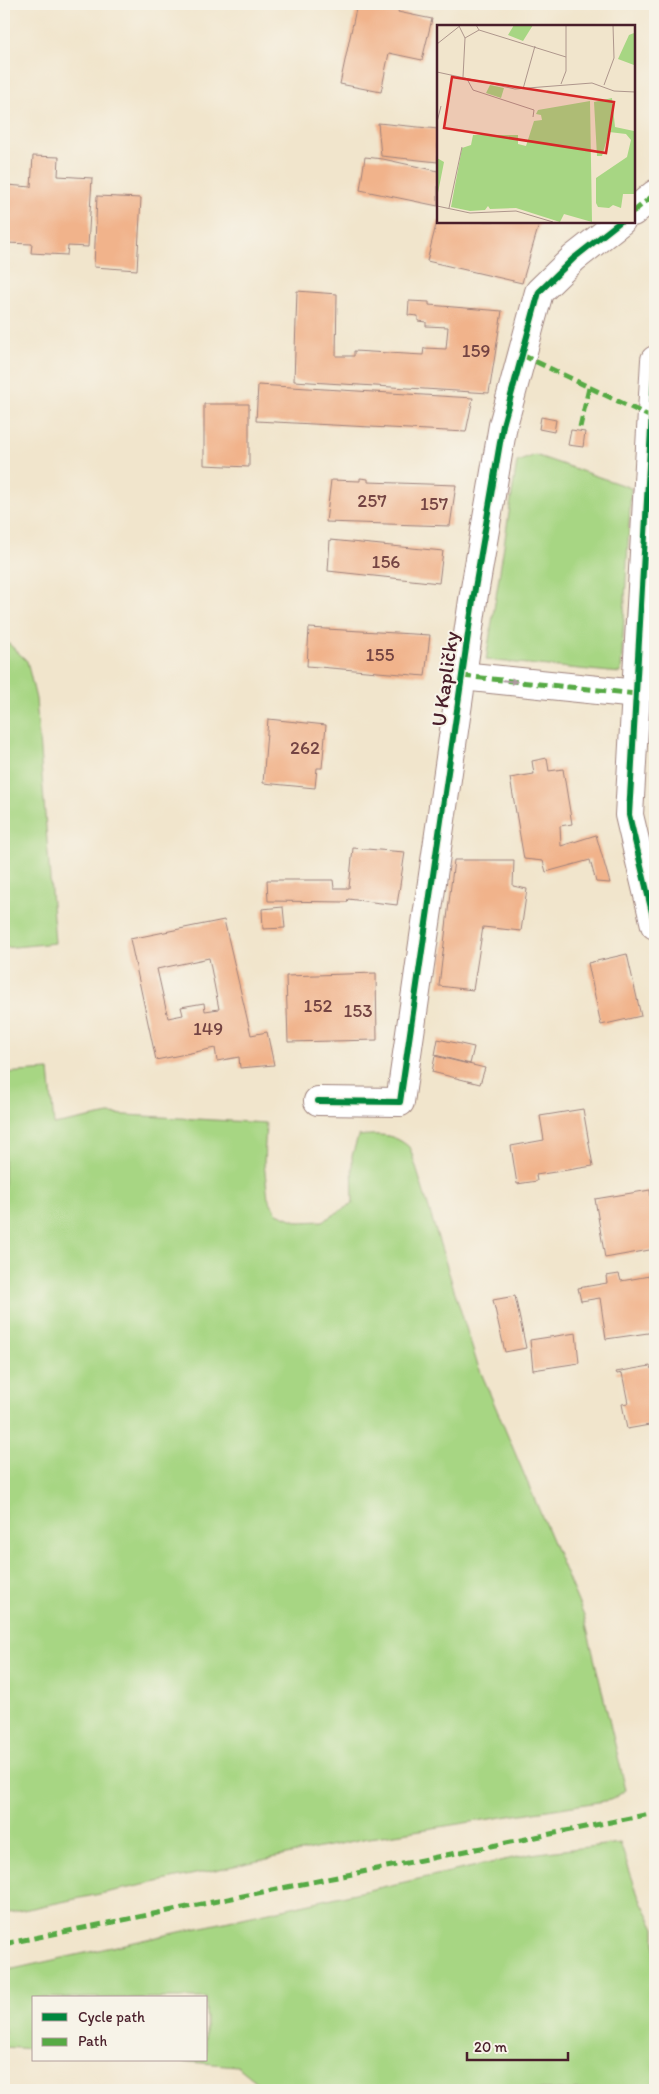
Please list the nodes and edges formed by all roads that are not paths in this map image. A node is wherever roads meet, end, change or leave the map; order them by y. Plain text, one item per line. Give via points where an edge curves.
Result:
1 (655, 194) edge
2 (634, 211) edge
3 (620, 222) edge
4 (655, 360) edge
5 (462, 676) junction
6 (637, 694) junction
7 (655, 925) edge
8 (318, 1101) dead end

1 - 2 street
3 - 5 street, U Kapličky via 574,258 539,292 503,425
4 - 6 street
5 -> 6 street
5 - 8 street, U Kapličky via 400,1102
6 - 7 street via 629,815

